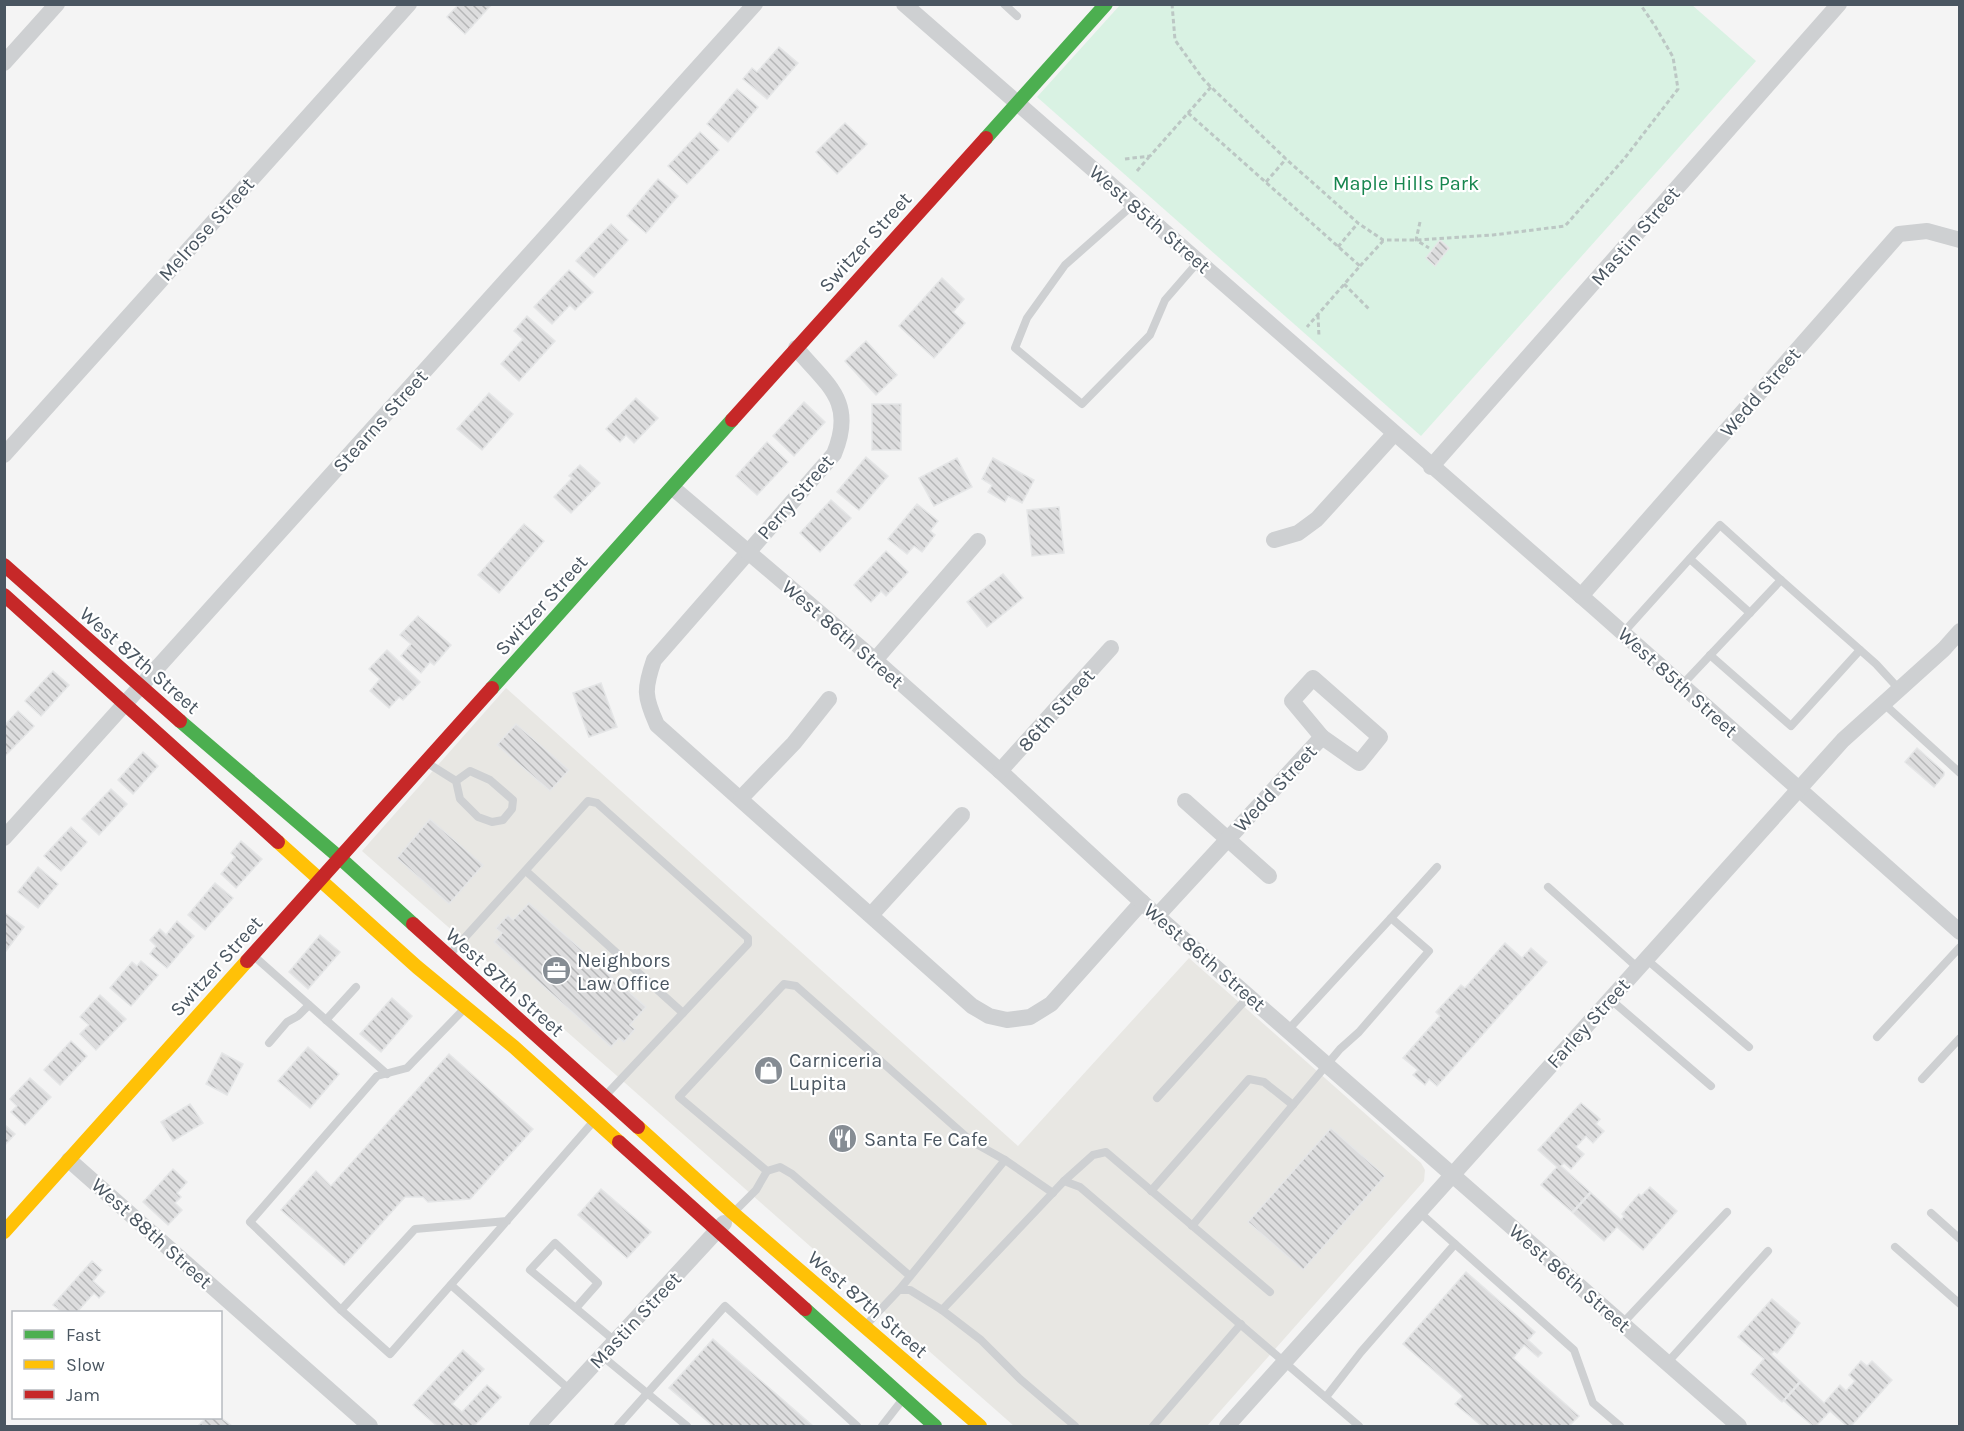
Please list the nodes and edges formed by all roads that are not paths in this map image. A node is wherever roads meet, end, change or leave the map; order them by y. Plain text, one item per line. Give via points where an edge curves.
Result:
1 (57, 4) edge
2 (409, 4) edge
3 (755, 4) edge
4 (904, 4) edge
5 (1004, 4) edge
6 (1106, 4) edge
7 (1839, 4) edge
8 (1017, 16) dead end
9 (4, 63) edge
10 (1017, 102) junction
11 (1134, 204) junction
12 (1959, 240) edge
13 (1198, 262) junction
14 (796, 348) junction
15 (1394, 434) junction
16 (4, 455) edge
17 (1431, 467) junction
18 (673, 488) junction
19 (1274, 540) dead end
20 (978, 541) dead end
21 (748, 552) junction
22 (1690, 559) junction
23 (4, 565) edge
24 (1781, 580) junction
25 (4, 595) edge
26 (1581, 596) junction
27 (1750, 613) junction
28 (1959, 631) edge
29 (1623, 633) junction
30 (1112, 648) dead end
31 (1860, 650) junction
32 (1710, 655) junction
33 (875, 660) junction
34 (1682, 685) junction
35 (140, 687) junction
36 (1899, 689) junction
37 (829, 699) dead end
38 (125, 703) junction
39 (1883, 703) junction
40 (1322, 737) junction
41 (426, 762) junction
42 (1000, 771) junction
43 (1959, 773) edge
44 (456, 781) junction
45 (1798, 789) junction
46 (741, 798) junction
47 (1185, 801) dead end
48 (962, 815) dead end
49 (4, 838) edge
50 (1228, 839) junction
51 (340, 858) junction
52 (1437, 867) dead end
53 (526, 871) junction
54 (1269, 876) dead end
55 (320, 880) junction
56 (1548, 887) dead end
57 (1142, 902) junction
58 (872, 915) junction
59 (1158, 916) junction
60 (1391, 918) junction
61 (1959, 932) edge
62 (1959, 947) edge
63 (252, 955) junction
64 (448, 957) junction
65 (1642, 963) junction
66 (356, 987) dead end
67 (1249, 996) junction
68 (1610, 999) junction
69 (309, 1005) junction
70 (465, 1008) junction
71 (683, 1013) junction
72 (326, 1020) junction
73 (1288, 1030) junction
74 (1877, 1037) dead end
75 (1959, 1038) edge
76 (269, 1043) dead end
77 (1749, 1047) dead end
78 (1328, 1065) junction
79 (387, 1074) junction
80 (1922, 1079) dead end
81 (1711, 1086) dead end
82 (603, 1098) junction
83 (1157, 1098) dead end
84 (1293, 1105) junction
85 (592, 1117) junction
86 (69, 1160) junction
87 (1005, 1160) junction
88 (767, 1171) junction
89 (1453, 1174) junction
90 (1064, 1181) junction
91 (1151, 1191) junction
92 (1053, 1192) junction
93 (1419, 1212) junction
94 (1727, 1212) dead end
95 (733, 1213) junction
96 (1931, 1213) dead end
97 (507, 1221) junction
98 (1192, 1226) junction
99 (718, 1230) junction
100 (4, 1232) edge
101 (1959, 1239) edge
102 (1455, 1244) junction
103 (1895, 1247) dead end
104 (1768, 1251) dead end
105 (910, 1276) junction
106 (451, 1285) junction
107 (899, 1290) junction
108 (1270, 1292) dead end
109 (1959, 1304) edge
110 (576, 1308) junction
111 (341, 1310) junction
112 (942, 1310) junction
113 (1241, 1324) junction
114 (1622, 1324) junction
115 (865, 1326) junction
116 (615, 1341) junction
117 (602, 1356) junction
118 (1285, 1362) junction
119 (1667, 1364) junction
120 (570, 1390) junction
121 (647, 1394) junction
122 (1326, 1397) junction
123 (904, 1398) junction
124 (370, 1426) edge
125 (538, 1426) edge
126 (618, 1426) edge
127 (687, 1426) edge
128 (858, 1426) edge
129 (882, 1426) edge
130 (935, 1426) edge
131 (980, 1426) edge
132 (1075, 1426) edge
133 (1153, 1426) edge
134 (1227, 1426) edge
135 (1359, 1426) edge
136 (1620, 1426) edge
137 (1739, 1426) edge

1 - 9 street
2 - 16 street, Melrose Street
3 - 35 street, Stearns Street
4 - 10 street, West 85th Street
5 - 8 lane
6 - 10 main road, Switzer Street
7 - 17 street, Mastin Street
10 - 11 street, West 85th Street
10 - 14 main road, Switzer Street
11 - 13 street, West 85th Street
11 - 13 lane via 1065,265 1027,318 1015,348 1082,405 1150,335 1165,300
12 - 26 street, Wedd Street via 1927,231 1899,234
13 - 15 street, West 85th Street
14 - 18 main road, Switzer Street
14 - 21 street, Perry Street via 838,399 841,436 834,454
15 - 17 street, West 85th Street
15 - 19 street via 1317,519 1298,533
17 - 26 street, West 85th Street
18 - 21 street, West 86th Street
18 - 41 main road, Switzer Street
20 - 33 street
21 - 33 street, West 86th Street
21 - 46 street, Perry Street via 654,660 646,684 647,704 657,725
22 - 24 lane via 1720,525
22 - 27 lane
22 - 29 lane
23 - 35 main road, West 87th Street
24 - 27 lane
24 - 31 lane
25 - 38 main road, West 87th Street
26 - 29 street, West 85th Street
27 - 32 lane
28 - 36 street, Farley Street
29 - 34 street, West 85th Street
30 - 42 street, 86th Street
31 - 32 lane via 1791,726
31 - 36 lane
32 - 34 lane
33 - 42 street, West 86th Street
34 - 45 street, West 85th Street
35 - 38 street, Stearns Street
35 - 51 main road, West 87th Street
36 - 39 street, Farley Street
37 - 46 street via 794,743
38 - 49 street, Stearns Street
38 - 55 main road, West 87th Street
39 - 43 lane
39 - 45 street, Farley Street
40 - 40 street, Wedd Street via 1359,763 1380,737 1313,678 1292,701
40 - 50 street, Wedd Street
41 - 44 lane
41 - 51 main road, Switzer Street
42 - 57 street, West 86th Street
44 - 44 lane via 460,799 478,817 492,822 502,820 512,809 513,800 490,780 470,771
45 - 61 street, West 85th Street
45 - 65 street, Farley Street
46 - 58 street, Perry Street
47 - 50 street, Wedd Street
48 - 58 street
50 - 54 street, Wedd Street
50 - 59 street, Wedd Street
51 - 55 main road, Switzer Street
51 - 64 main road, West 87th Street
52 - 60 lane
53 - 64 lane
53 - 71 lane
53 - 71 lane via 588,801 597,803 740,930 748,944
55 - 63 main road, Switzer Street
55 - 70 main road, West 87th Street
56 - 65 lane
57 - 58 street, Perry Street via 1051,1004 1030,1017 1007,1020 972,1006
57 - 59 street, West 86th Street
59 - 67 street, West 86th Street
60 - 73 lane
60 - 78 lane via 1429,951
62 - 74 lane
63 - 69 lane
63 - 86 main road, Switzer Street
64 - 82 main road, West 87th Street
65 - 68 street, Farley Street
65 - 77 lane
66 - 72 lane
67 - 73 street, West 86th Street
67 - 83 lane
68 - 81 lane
68 - 89 street, Farley Street
69 - 72 lane
69 - 76 lane
70 - 79 lane via 407,1068
70 - 85 main road, West 87th Street
71 - 82 lane
72 - 79 lane
73 - 78 street, West 86th Street
75 - 80 lane
78 - 84 lane
78 - 89 street, West 86th Street
79 - 111 lane via 377,1077 250,1222
82 - 85 lane
82 - 95 main road, West 87th Street
84 - 91 lane via 1264,1082 1249,1079
84 - 98 lane
85 - 97 lane
85 - 99 main road, West 87th Street
86 - 100 main road, Switzer Street
86 - 124 street, West 88th Street
87 - 88 lane via 971,1141 796,986 784,984 679,1097
87 - 92 lane
87 - 105 lane
88 - 95 lane via 756,1190
88 - 105 lane via 780,1167 792,1174
89 - 93 street, Farley Street
89 - 114 street, West 86th Street
90 - 91 lane via 1093,1155 1106,1152
90 - 92 lane
90 - 113 lane via 1080,1187
91 - 98 lane
92 - 112 lane
93 - 102 lane
93 - 118 street, Farley Street
94 - 114 lane
95 - 99 street, Mastin Street
95 - 115 main road, West 87th Street
96 - 101 lane
97 - 106 lane
97 - 111 lane via 415,1229
98 - 108 lane
99 - 116 street, Mastin Street
99 - 123 main road, West 87th Street
102 - 122 lane
102 - 136 lane via 1574,1350 1593,1403
103 - 109 lane
104 - 119 lane
105 - 107 lane
106 - 111 lane via 390,1354
106 - 120 lane
107 - 112 lane via 910,1290
107 - 115 lane
110 - 110 lane via 530,1270 555,1243 598,1283
110 - 116 lane
112 - 132 lane via 981,1340
113 - 118 lane
113 - 133 lane
114 - 119 street, West 86th Street
115 - 131 main road, West 87th Street
116 - 117 street, Mastin Street
117 - 120 street, Mastin Street
117 - 121 lane
118 - 122 lane
118 - 134 street, Farley Street
119 - 137 street, West 86th Street
120 - 125 street, Mastin Street
121 - 126 lane
121 - 127 lane
121 - 128 lane via 725,1306
122 - 135 lane
123 - 129 lane
123 - 130 main road, West 87th Street

